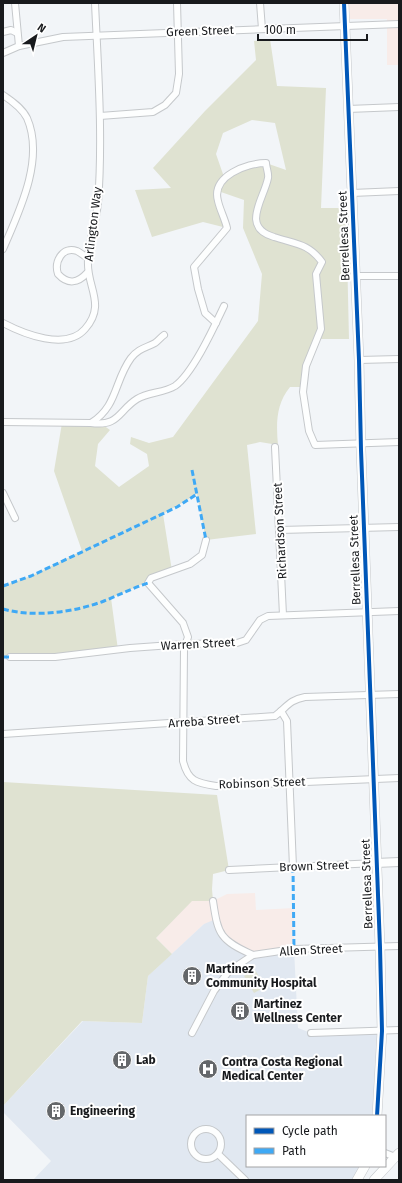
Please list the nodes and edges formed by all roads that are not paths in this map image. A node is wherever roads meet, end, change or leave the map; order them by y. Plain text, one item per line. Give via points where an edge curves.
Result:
1 (15, 3) edge
2 (95, 3) edge
3 (177, 3) edge
4 (260, 3) edge
5 (344, 3) edge
6 (399, 24) edge
7 (344, 26) junction
8 (262, 29) junction
9 (3, 32) edge
10 (178, 32) junction
11 (17, 33) junction
12 (96, 35) junction
13 (19, 46) junction
14 (3, 47) edge
15 (10, 50) junction
16 (3, 53) edge
17 (3, 95) edge
18 (399, 107) edge
19 (348, 109) junction
20 (100, 116) junction
21 (399, 191) edge
22 (352, 193) junction
23 (3, 249) edge
24 (88, 258) junction
25 (87, 273) junction
26 (356, 276) junction
27 (399, 276) edge
28 (224, 306) dead end
29 (3, 323) edge
30 (216, 323) junction
31 (164, 335) dead end
32 (399, 359) edge
33 (359, 360) junction
34 (3, 422) edge
35 (91, 423) junction
36 (399, 442) edge
37 (361, 443) junction
38 (276, 447) dead end
39 (3, 493) edge
40 (16, 518) dead end
41 (399, 527) edge
42 (364, 528) junction
43 (280, 530) junction
44 (206, 540) dead end
45 (399, 611) edge
46 (367, 612) junction
47 (283, 615) junction
48 (186, 644) junction
49 (10, 657) dead end
50 (399, 694) edge
51 (371, 696) junction
52 (281, 711) junction
53 (183, 723) junction
54 (3, 734) edge
55 (399, 778) edge
56 (373, 779) junction
57 (290, 782) junction
58 (399, 862) edge
59 (376, 863) junction
60 (293, 867) junction
61 (229, 870) dead end
62 (213, 901) dead end
63 (399, 946) edge
64 (380, 947) junction
65 (253, 955) junction
66 (399, 1030) edge
67 (382, 1031) junction
68 (192, 1033) dead end
69 (311, 1033) dead end
70 (377, 1115) edge
71 (386, 1153) edge
72 (218, 1154) junction
73 (398, 1156) edge
74 (386, 1166) edge
75 (364, 1167) edge
76 (385, 1167) edge
77 (245, 1180) edge
78 (357, 1180) edge
79 (374, 1180) edge

1 - 11 street
2 - 12 street, Arlington Way
3 - 10 street
4 - 8 street
5 - 7 main road, Berrellesa Street
6 - 7 street, Green Street
7 - 8 street, Green Street
7 - 19 main road, Berrellesa Street
8 - 10 street, Green Street
9 - 11 street via 11,30
10 - 12 street, Green Street
10 - 20 street via 178,84 171,100 153,112
11 - 13 street
12 - 13 street, Green Street via 64,37
12 - 20 street, Arlington Way
13 - 15 street, Green Street
14 - 15 street
15 - 16 street, Green Street
17 - 23 street via 16,103 27,117 33,148 27,189
18 - 19 street
19 - 22 main road, Berrellesa Street
20 - 24 street, Arlington Way via 98,204
21 - 22 street
22 - 26 main road, Berrellesa Street
24 - 25 street, Arlington Way
24 - 25 street via 72,250 62,254 56,264 58,274 67,281 78,281
25 - 29 street, Arlington Way via 96,298 95,309 89,324 78,335 66,339 50,339
26 - 27 street
26 - 33 main road, Berrellesa Street
28 - 30 street
30 - 35 street via 182,380 173,387 137,399 116,418 103,425
30 - 37 street via 205,313 194,267 227,228 218,201 218,191 224,178 253,163 266,163 268,178 257,209 258,227 266,235 302,244 315,252 322,262 316,274 321,329 306,366 303,392 309,431 316,445
31 - 35 street via 155,343 143,347 132,357 124,368 108,409
32 - 33 street
33 - 37 main road, Berrellesa Street
34 - 35 street
36 - 37 street
37 - 42 main road, Berrellesa Street
38 - 43 street, Richardson Street
39 - 40 street
41 - 42 street
42 - 43 street
42 - 46 main road, Berrellesa Street
43 - 47 street, Richardson Street
44 - 48 street, Robinson Street via 202,555 190,564 151,578 148,583 183,623 188,637
45 - 46 street, Warren Street
46 - 47 street, Warren Street
46 - 51 main road, Berrellesa Street
47 - 48 street, Warren Street via 268,616 260,620 246,640 237,643
48 - 49 street, Warren Street via 55,657
48 - 53 street, Robinson Street
50 - 51 street, Arreba Street
51 - 52 street, Arreba Street via 305,697 294,699
51 - 56 main road, Berrellesa Street
52 - 53 street, Arreba Street via 275,716
52 - 57 street via 287,721
53 - 54 street, Arreba Street
53 - 57 street, Robinson Street via 183,761 191,779 216,786
55 - 56 street, Robinson Street
56 - 57 street, Robinson Street
56 - 59 main road, Berrellesa Street
57 - 60 street
58 - 59 street, Brown Street
59 - 60 street, Brown Street
59 - 64 main road, Berrellesa Street
60 - 61 street, Brown Street
62 - 65 street via 221,934 233,946
63 - 64 street, Allen Street
64 - 65 street, Allen Street via 294,949
64 - 67 main road, Berrellesa Street
65 - 68 street, Allen Street via 229,971 214,991
66 - 67 street
67 - 69 street
67 - 70 main road, Berrellesa Street
71 - 73 street
72 - 72 street via 222,1142 216,1132 205,1129 194,1134 191,1146 197,1156 208,1159
72 - 77 street
73 - 74 main road
75 - 78 main road
76 - 79 main road

